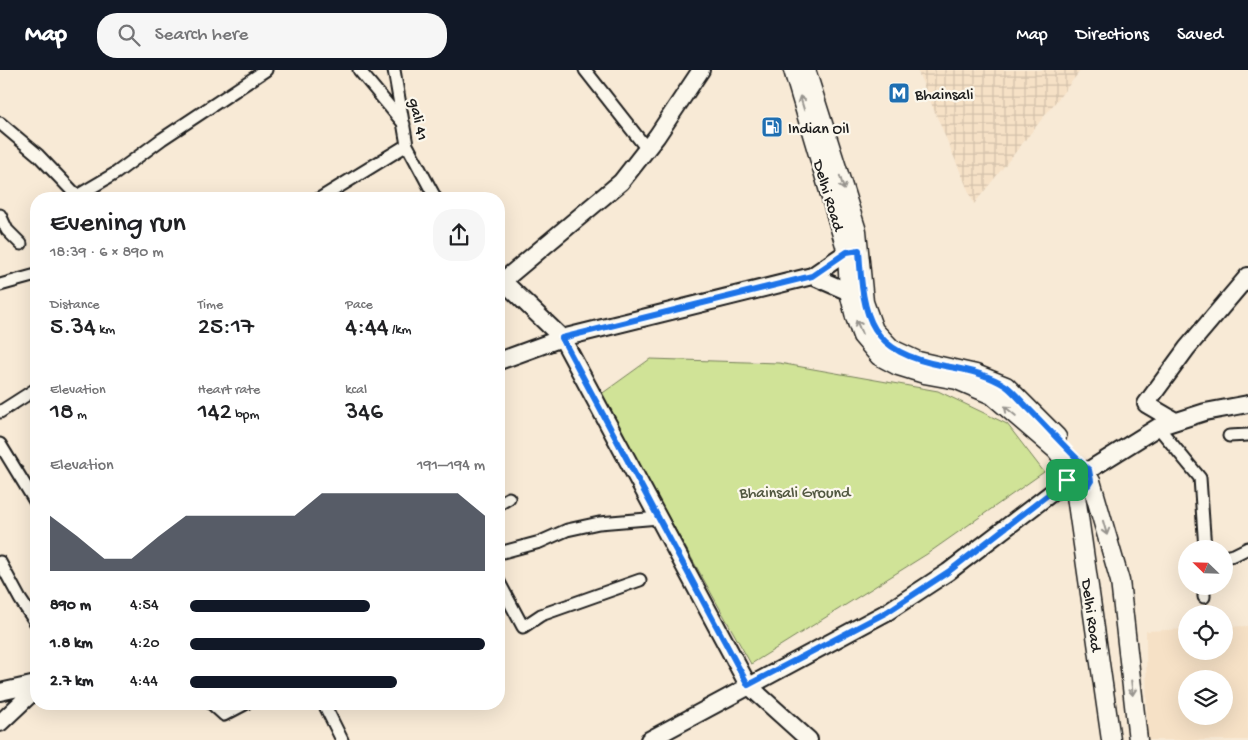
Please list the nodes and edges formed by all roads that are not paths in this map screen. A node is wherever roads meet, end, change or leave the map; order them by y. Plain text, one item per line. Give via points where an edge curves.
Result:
1 (266, 70) edge
2 (359, 70) edge
3 (394, 70) edge
4 (585, 70) edge
5 (701, 70) edge
6 (792, 70) edge
7 (806, 70) edge
8 (0, 123) edge
9 (405, 126) junction
10 (407, 144) junction
11 (647, 149) junction
12 (73, 192) edge
13 (86, 192) edge
14 (330, 192) edge
15 (432, 192) edge
16 (0, 215) edge
17 (22, 244) dead end
18 (853, 251) junction
19 (812, 276) junction
20 (1248, 276) edge
21 (30, 277) edge
22 (505, 277) edge
23 (0, 285) edge
24 (505, 286) edge
25 (856, 292) junction
26 (562, 338) junction
27 (505, 359) edge
28 (30, 393) edge
29 (1248, 404) edge
30 (0, 412) edge
31 (1174, 421) junction
32 (1158, 426) junction
33 (1248, 435) edge
34 (1229, 436) dead end
35 (0, 444) edge
36 (1079, 476) junction
37 (30, 493) edge
38 (659, 518) junction
39 (1204, 540) edge
40 (1248, 548) edge
41 (505, 551) edge
42 (1233, 555) edge
43 (0, 562) edge
44 (640, 580) dead end
45 (505, 593) edge
46 (30, 615) edge
47 (30, 685) edge
48 (748, 685) junction
49 (0, 692) edge
50 (30, 695) edge
51 (219, 710) edge
52 (233, 710) edge
53 (327, 710) edge
54 (0, 723) edge
55 (342, 740) edge
56 (649, 740) edge
57 (809, 740) edge
58 (1111, 740) edge
59 (1138, 740) edge

1 - 13 street
2 - 9 street
3 - 9 street, gali 41
4 - 11 street
5 - 11 street
18 -> 6 main road, Delhi Road
7 -> 18 main road via 857,232
8 - 12 street via 38,155
9 - 10 street, gali 41
10 - 14 street
10 - 15 street, gali 41
11 - 22 street via 621,182
16 - 17 street via 7,230
18 - 19 street
18 - 25 main road
19 - 25 street
19 - 26 street
20 - 31 street via 1187,348 1146,404
21 - 23 street
24 - 26 street
25 - 36 main road via 864,302 874,330 892,349 918,361 976,374 1006,386 1072,452
26 - 27 street
26 - 38 street
28 - 30 street
29 - 31 street
31 - 32 street
32 - 36 street
32 - 39 street via 1200,478
33 - 34 street
35 - 37 street
36 - 48 street via 895,607
36 - 58 main road, Delhi Road
36 -> 59 main road via 1120,581
38 - 41 street via 600,523 567,530 540,542
38 - 48 street
40 - 42 street
43 - 46 street
44 - 45 street via 541,615 523,627
47 - 49 street
48 - 56 street
48 - 57 street
50 - 54 street
51 - 52 street via 224,715
53 - 55 street

